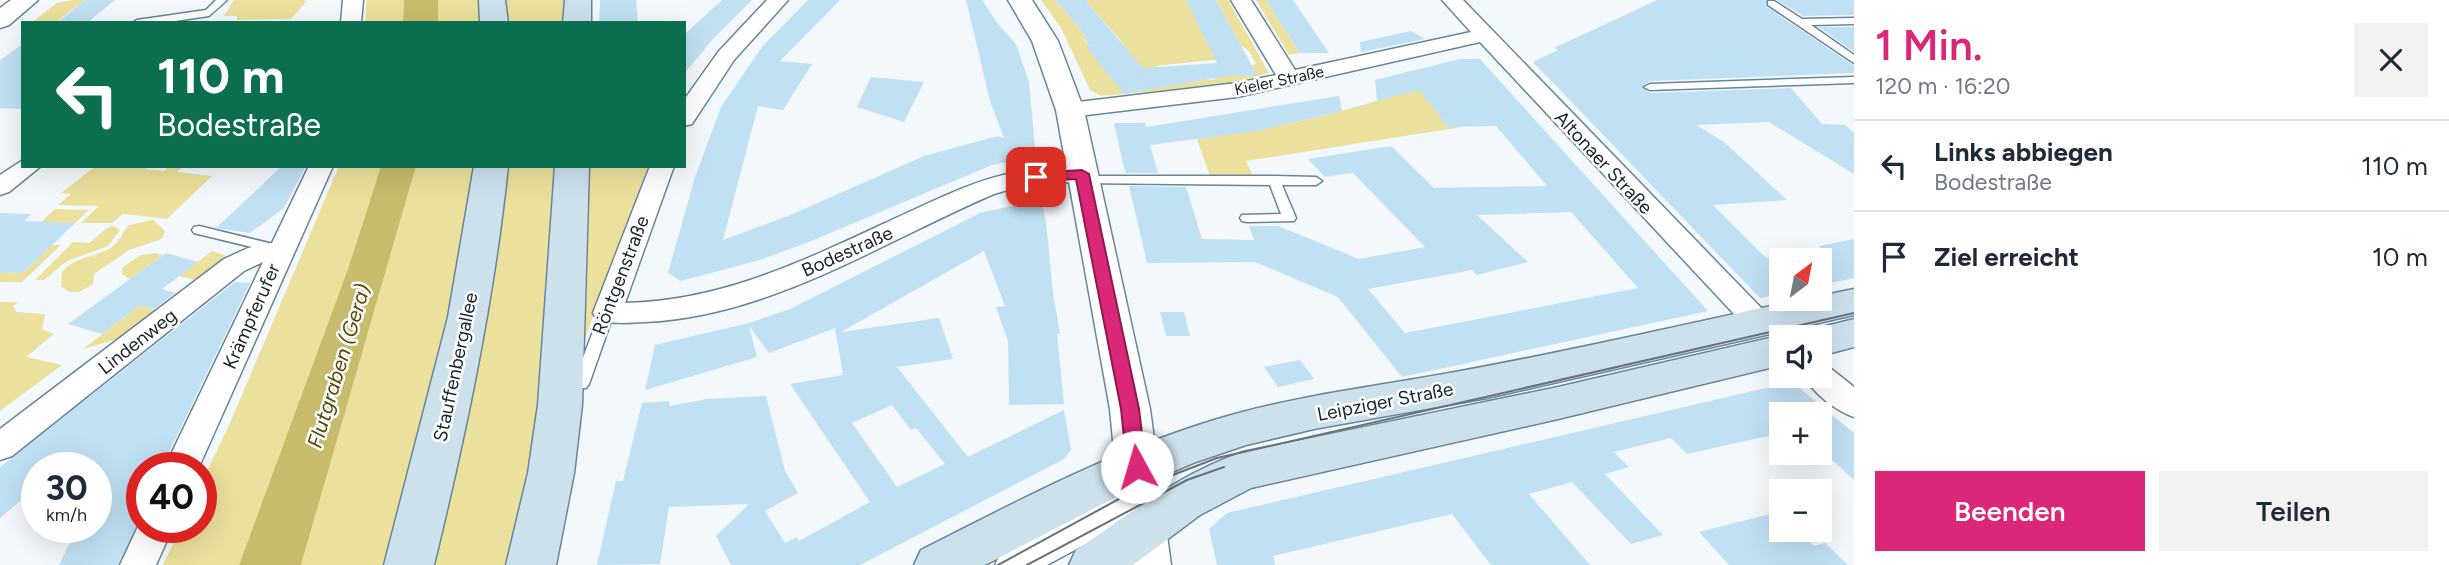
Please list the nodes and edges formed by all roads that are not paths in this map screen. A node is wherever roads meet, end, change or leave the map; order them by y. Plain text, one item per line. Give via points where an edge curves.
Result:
1 (26, 0) edge
2 (222, 0) edge
3 (353, 0) edge
4 (492, 0) edge
5 (578, 0) edge
6 (778, 0) edge
7 (1020, 0) edge
8 (1241, 0) edge
9 (1452, 0) edge
10 (1771, 4) dead end
11 (0, 20) edge
12 (151, 21) edge
13 (351, 21) edge
14 (494, 21) edge
15 (577, 21) edge
16 (1854, 21) edge
17 (1800, 22) junction
18 (1484, 35) junction
19 (1854, 60) edge
20 (1289, 78) junction
21 (1854, 80) edge
22 (1650, 88) dead end
23 (1070, 110) junction
24 (686, 115) edge
25 (26, 168) edge
26 (320, 168) edge
27 (491, 168) edge
28 (572, 168) edge
29 (661, 168) edge
30 (1083, 177) junction
31 (1274, 180) junction
32 (1316, 181) dead end
33 (0, 187) edge
34 (1247, 218) dead end
35 (200, 230) dead end
36 (281, 250) junction
37 (1854, 302) edge
38 (607, 313) junction
39 (1797, 325) edge
40 (1854, 333) edge
41 (1769, 335) edge
42 (1769, 336) edge
43 (1769, 336) edge
44 (1832, 338) edge
45 (581, 384) dead end
46 (1832, 387) edge
47 (1854, 405) edge
48 (0, 447) edge
49 (189, 452) edge
50 (1136, 457) junction
51 (148, 543) edge
52 (1146, 546) edge
53 (138, 565) edge
54 (409, 565) edge
55 (531, 565) edge
56 (939, 565) edge
57 (1013, 565) edge
58 (1094, 565) edge

1 - 11 street
2 - 12 lane via 209,13
3 - 13 street
4 - 14 main road
5 - 15 main road
6 - 24 street via 702,87
7 - 23 street via 1045,41
8 - 20 street
9 - 18 street, Altonaer Straße
10 - 17 lane
16 - 17 lane
17 - 19 lane
18 - 20 street, Kieler Straße
18 - 41 street, Altonaer Straße
20 - 23 street, Kieler Straße via 1237,90
21 - 22 lane
23 - 30 street
25 - 33 street
26 - 36 street, Krämpferufer
27 - 54 main road, Stauffenbergallee via 475,277
28 - 55 main road via 560,405
29 - 38 street, Röntgenstraße
30 - 31 lane
30 - 38 street, Bodestraße via 1042,176 985,189 776,283 712,303 655,313
30 - 50 street
31 - 32 lane
31 - 34 lane via 1289,218
35 - 36 lane
36 - 48 street, Lindenweg via 234,265
36 - 49 street, Krämpferufer
37 - 39 main road, Leipziger Straße
38 - 45 lane, Röntgenstraße
40 - 44 main road
42 - 50 main road, Leipziger Straße via 1347,406
43 - 52 main road, Leipziger Straße via 1558,403 1243,471 1175,504
46 - 47 street
50 - 52 street
50 - 56 main road, Leipziger Straße
50 - 57 street via 1133,481 1104,515
51 - 53 street
52 - 58 main road, Leipziger Straße

